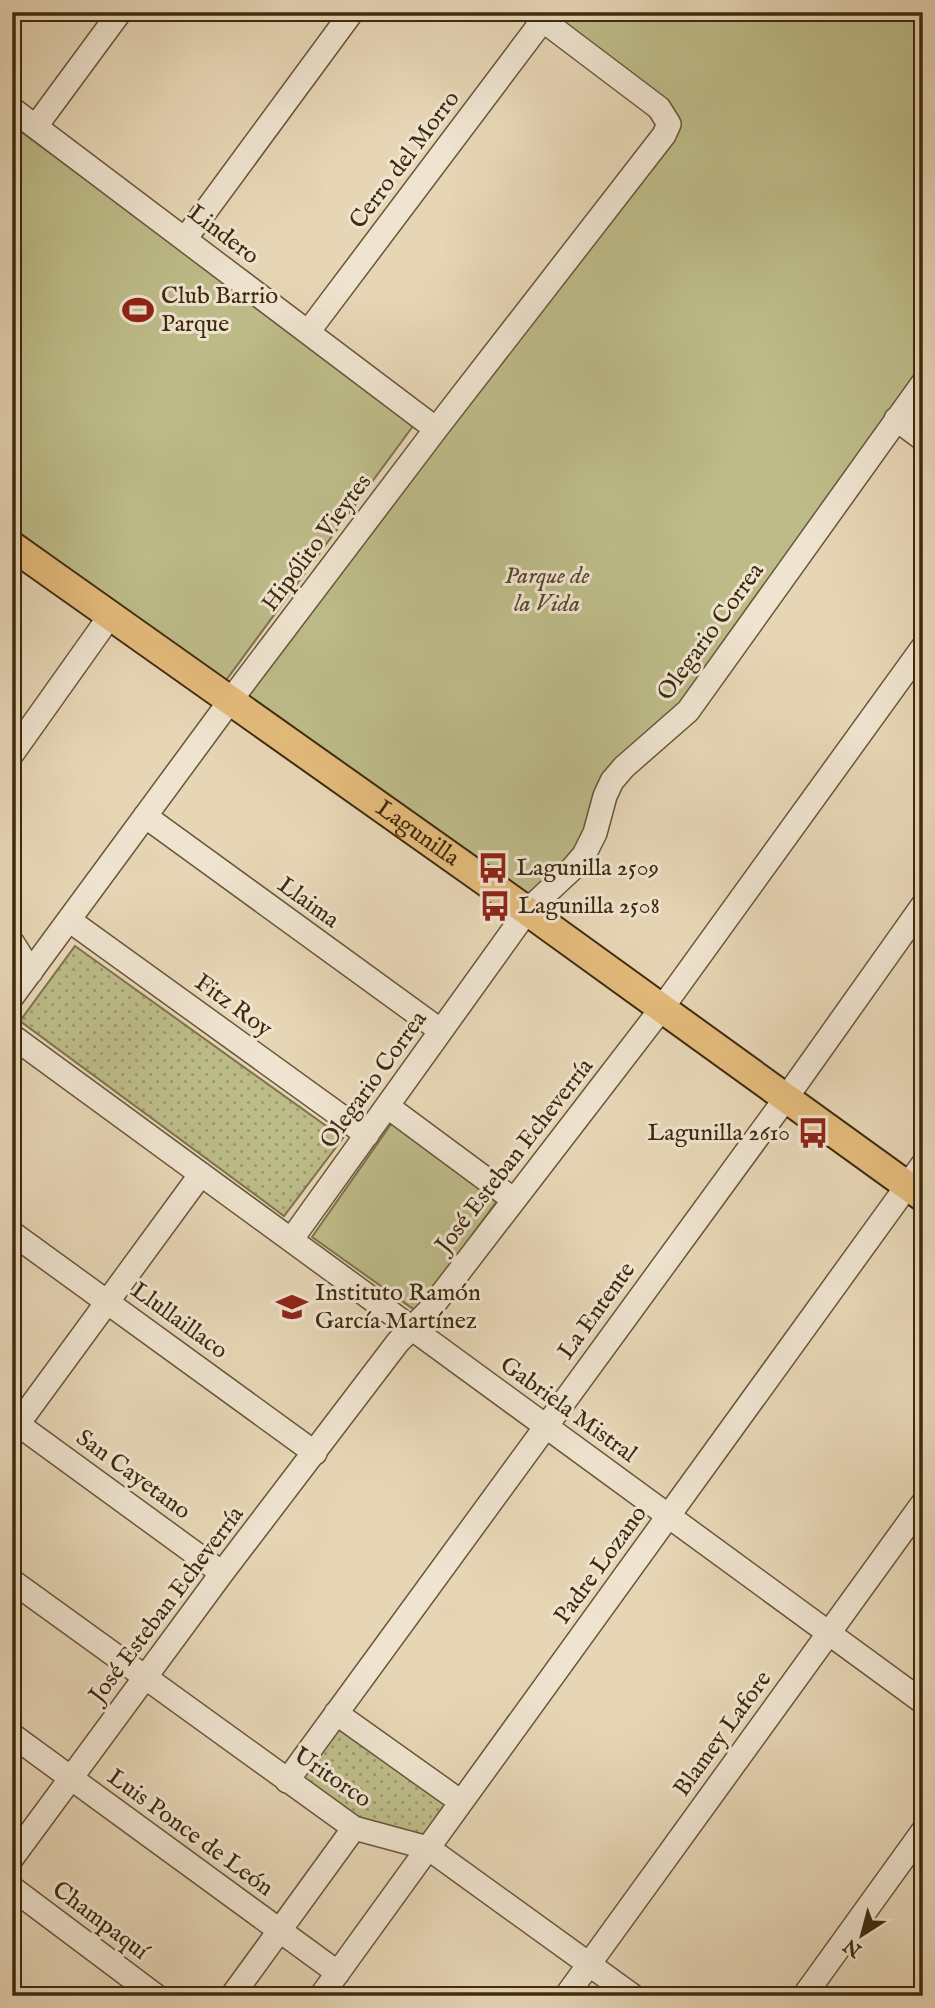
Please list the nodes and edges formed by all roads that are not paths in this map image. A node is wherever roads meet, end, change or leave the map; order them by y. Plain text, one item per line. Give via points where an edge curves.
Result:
1 (120, 12) edge
2 (352, 12) edge
3 (538, 16) edge
4 (12, 109) edge
5 (36, 126) junction
6 (185, 239) junction
7 (308, 332) junction
8 (923, 383) edge
9 (896, 419) junction
10 (436, 429) junction
11 (923, 439) edge
12 (12, 546) edge
13 (110, 616) junction
14 (923, 647) edge
15 (230, 701) junction
16 (12, 754) edge
17 (145, 816) junction
18 (923, 905) edge
19 (527, 911) junction
20 (69, 920) junction
21 (12, 942) edge
22 (31, 972) junction
23 (12, 997) edge
24 (662, 1008) junction
25 (441, 1031) junction
26 (12, 1036) edge
27 (786, 1098) junction
28 (387, 1106) junction
29 (367, 1135) junction
30 (201, 1174) junction
31 (917, 1182) edge
32 (514, 1200) junction
33 (12, 1233) edge
34 (291, 1240) junction
35 (107, 1302) junction
36 (412, 1329) junction
37 (14, 1425) edge
38 (545, 1426) junction
39 (315, 1452) junction
40 (923, 1503) edge
41 (668, 1516) junction
42 (222, 1573) junction
43 (12, 1581) edge
44 (829, 1633) junction
45 (145, 1678) junction
46 (923, 1702) edge
47 (336, 1713) junction
48 (12, 1735) edge
49 (71, 1778) junction
50 (287, 1781) junction
51 (461, 1802) junction
52 (354, 1828) junction
53 (923, 1831) edge
54 (428, 1848) junction
55 (12, 1858) edge
56 (12, 1888) edge
57 (281, 1931) junction
58 (589, 1964) junction
59 (338, 1973) junction
60 (156, 1996) edge
61 (232, 1996) edge
62 (321, 1996) edge
63 (566, 1996) edge
64 (633, 1996) edge
65 (804, 1996) edge

1 - 5 street
2 - 6 street
3 - 7 street, Cerro del Morro
3 - 10 street, Hipólito Vieytes via 659,108 669,124
4 - 5 street, Lindero
5 - 6 street, Lindero
6 - 7 street, Lindero
7 - 10 street, Lindero
8 - 9 street, Olegario Correa
9 - 11 street
9 - 19 street, Olegario Correa via 688,711 612,781 584,855
10 - 15 street, Hipólito Vieytes
12 - 13 main road, Lagunilla
13 - 15 main road, Lagunilla
13 - 16 street
14 - 24 street, José Esteban Echeverría
15 - 17 street, Hipólito Vieytes
15 - 19 main road, Lagunilla
17 - 20 street, Hipólito Vieytes
17 - 25 street, Llaima
18 - 27 street, La Entente
19 - 24 main road, Lagunilla
19 - 25 street, Olegario Correa
20 - 22 street, Hipólito Vieytes
20 - 29 street, Fitz Roy
21 - 22 street
22 - 23 street, Hipólito Vieytes
24 - 27 main road, Lagunilla
24 - 32 street, José Esteban Echeverría
25 - 28 street, Olegario Correa
26 - 30 street, Gabriela Mistral
27 - 31 main road, Lagunilla
27 - 38 street, La Entente
28 - 29 street, Olegario Correa
28 - 32 street
29 - 34 street, Olegario Correa
30 - 34 street, Gabriela Mistral
30 - 35 street
31 - 41 street, Padre Lozano
32 - 36 street, José Esteban Echeverría
33 - 35 street, Llullaillaco
34 - 36 street, Gabriela Mistral
35 - 37 street
35 - 39 street, Llullaillaco
36 - 38 street, Gabriela Mistral
36 - 39 street, José Esteban Echeverría
37 - 42 street, San Cayetano
38 - 41 street, Gabriela Mistral
38 - 47 street, La Entente
39 - 42 street, José Esteban Echeverría
40 - 44 street, Blamey Lafore
41 - 44 street, Gabriela Mistral
41 - 51 street, Padre Lozano
42 - 45 street, José Esteban Echeverría
43 - 45 street, Uritorco
44 - 46 street, Gabriela Mistral
44 - 58 street, Blamey Lafore
45 - 49 street, José Esteban Echeverría
45 - 50 street, Uritorco
47 - 50 street, La Entente
47 - 51 street
48 - 49 street, Luis Ponce de León
49 - 55 street, José Esteban Echeverría
49 - 57 street, Luis Ponce de León
50 - 52 street, Uritorco
51 - 54 street, Padre Lozano
52 - 54 street, Uritorco
52 - 57 street
53 - 65 street
54 - 58 street, Uritorco
54 - 59 street, Padre Lozano
56 - 60 street, Champaquí
57 - 59 street, Luis Ponce de León
57 - 61 street
58 - 63 street, Blamey Lafore
58 - 64 street, Uritorco
59 - 62 street, Padre Lozano

